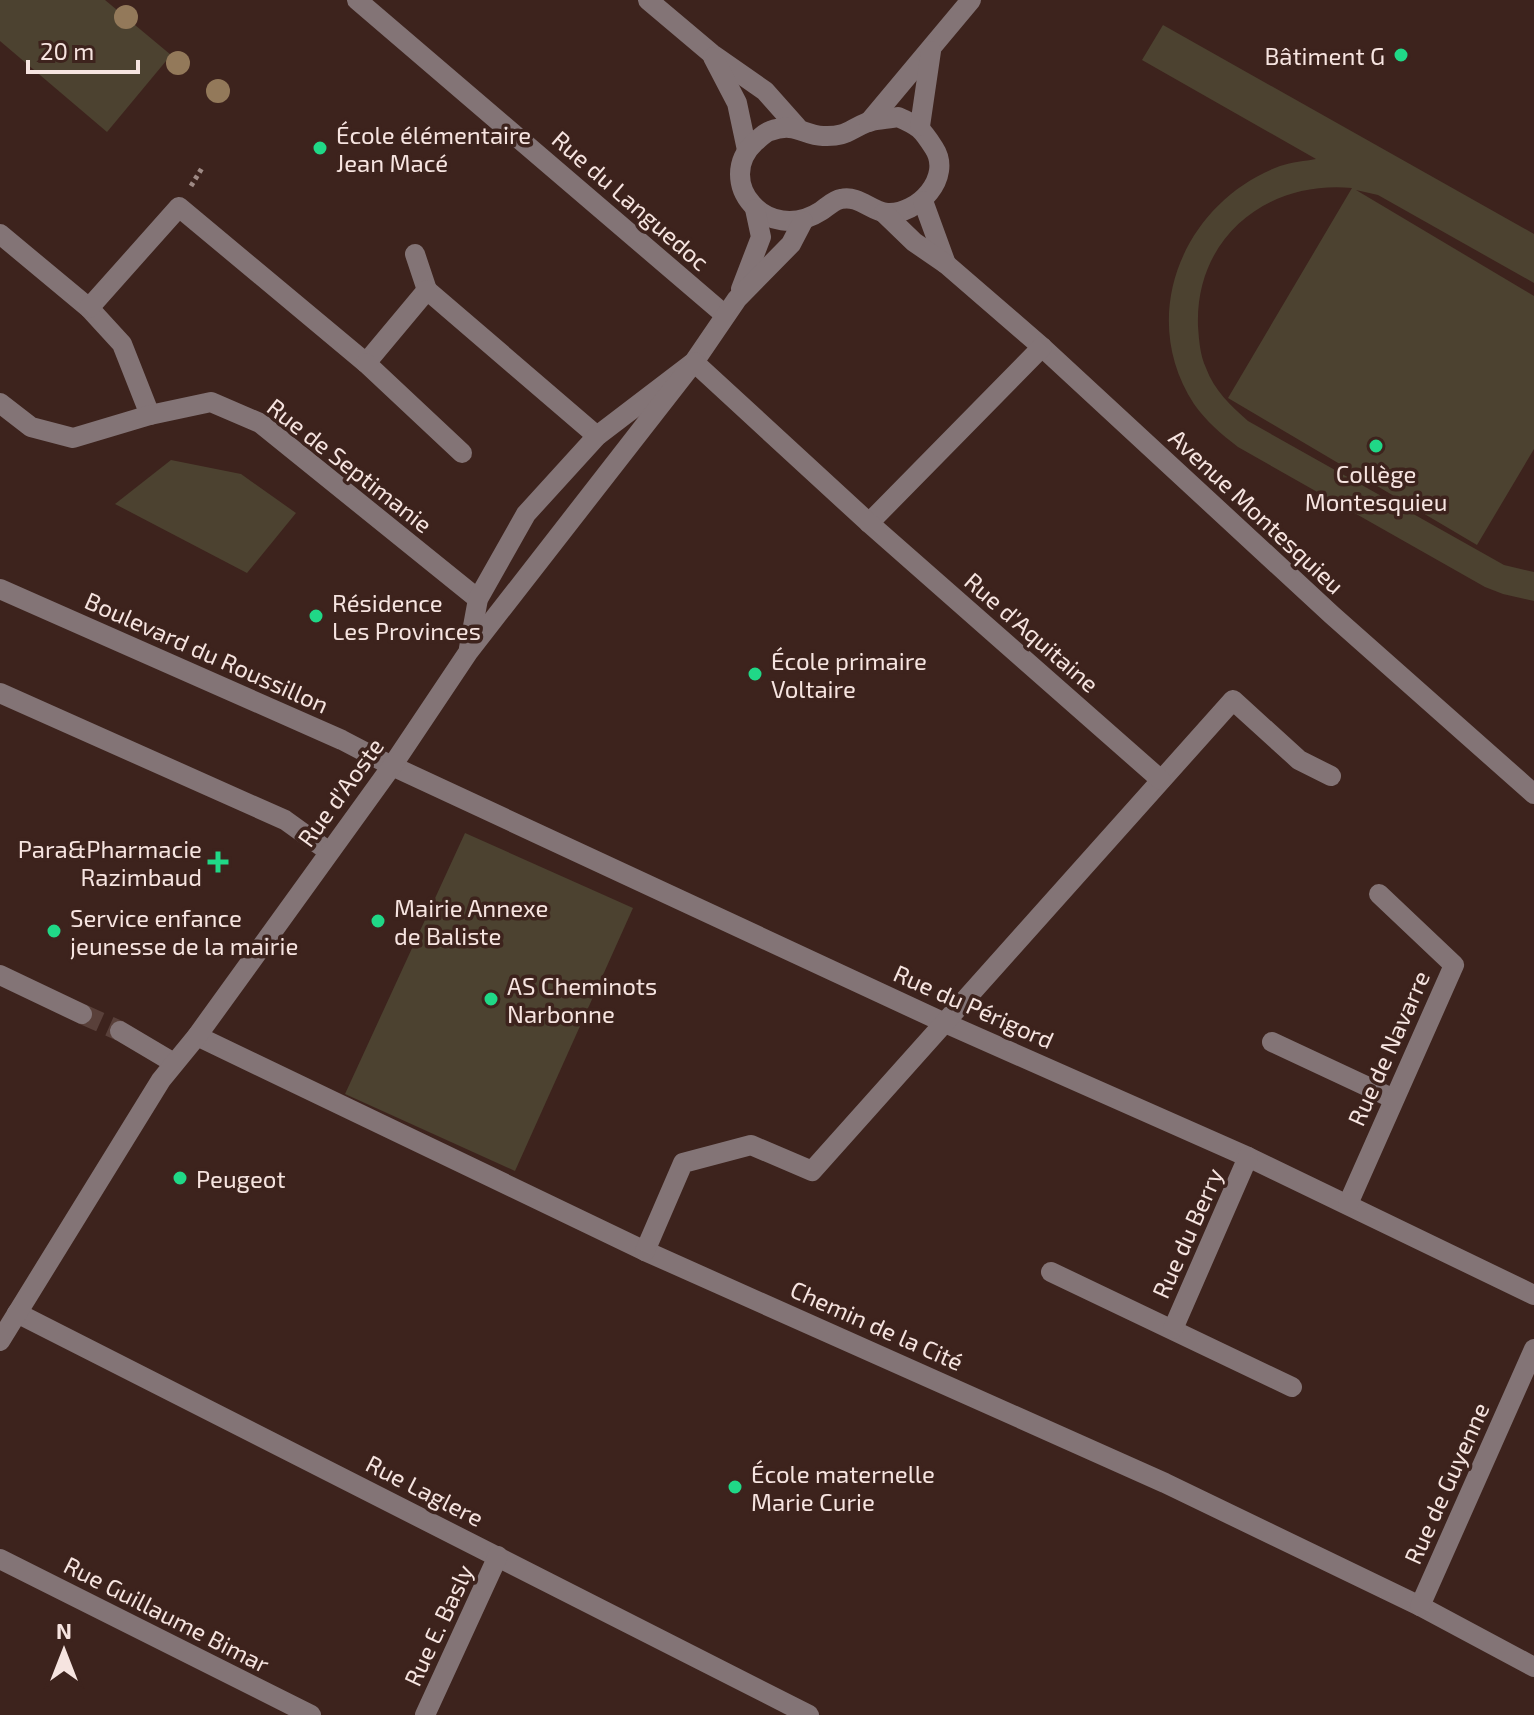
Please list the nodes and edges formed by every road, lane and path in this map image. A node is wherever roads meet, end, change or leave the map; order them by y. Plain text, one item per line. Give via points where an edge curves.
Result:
1 (357, 0) edge
2 (648, 0) edge
3 (971, 0) edge
4 (931, 48) junction
5 (712, 54) junction
6 (869, 122) junction
7 (920, 126) junction
8 (797, 127) junction
9 (747, 150) junction
10 (923, 201) junction
11 (755, 209) junction
12 (884, 213) junction
13 (803, 221) junction
14 (0, 234) edge
15 (415, 254) dead end
16 (946, 264) junction
17 (427, 290) junction
18 (731, 307) junction
19 (89, 308) junction
20 (1042, 347) junction
21 (694, 362) junction
22 (366, 363) junction
23 (0, 403) edge
24 (150, 415) junction
25 (597, 436) junction
26 (462, 453) dead end
27 (869, 523) junction
28 (0, 589) edge
29 (478, 599) junction
30 (469, 651) junction
31 (0, 693) edge
32 (392, 766) junction
33 (1331, 776) dead end
34 (1161, 780) junction
35 (1534, 794) edge
36 (328, 851) junction
37 (1379, 894) dead end
38 (0, 975) edge
39 (82, 1014) tunnel mouth
40 (945, 1023) junction
41 (120, 1031) tunnel mouth
42 (197, 1036) junction
43 (1272, 1042) dead end
44 (174, 1063) junction
45 (1394, 1099) junction
46 (1248, 1157) junction
47 (1348, 1204) junction
48 (645, 1251) junction
49 (1051, 1272) dead end
50 (1534, 1295) edge
51 (17, 1313) junction
52 (1173, 1329) junction
53 (0, 1341) edge
54 (1534, 1349) edge
55 (1527, 1384) edge
56 (1292, 1387) dead end
57 (498, 1556) junction
58 (0, 1559) edge
59 (1420, 1606) junction
60 (1534, 1667) edge
61 (311, 1715) edge
62 (425, 1715) edge
63 (809, 1715) edge

1 - 18 street, Rue du Languedoc
2 - 5 street
3 - 4 street
4 - 6 street
4 - 7 street
5 - 8 street via 765,91
5 - 9 street, Rue d'Aoste via 737,103
6 - 7 street via 898,117
6 - 8 street via 845,135 818,136
7 - 10 street via 938,154 937,179
8 - 9 street via 768,131
9 - 11 street, Rue d'Aoste via 740,174 745,196
10 - 12 street via 905,211
10 - 16 street, Avenue Montesquieu
11 - 13 street via 783,223
11 - 18 street, Rue d'Aoste via 761,237
12 - 13 street via 857,199 839,198
12 - 16 street, Avenue Montesquieu
13 - 18 street, Rue d'Aoste via 791,244
14 - 19 street
15 - 17 street
16 - 20 street, Avenue Montesquieu
17 - 22 street
17 - 25 street
18 - 21 street, Rue d'Aoste
19 - 22 street via 179,207
19 - 24 street via 122,344
20 - 27 street
20 - 35 street, Avenue Montesquieu
21 - 25 street, Rue d'Aoste
21 - 27 street, Rue d'Aquitaine
21 - 30 street
22 - 26 street
23 - 24 street, Rue de Septimanie via 31,427 73,438
24 - 29 street, Rue de Septimanie via 211,402 260,423
25 - 29 street, Rue d'Aoste via 526,514
27 - 34 street, Rue d'Aquitaine
28 - 32 street, Boulevard du Roussillon
29 - 30 street, Rue d'Aoste
30 - 32 street, Rue d'Aoste
31 - 36 street via 285,820
32 - 36 street, Rue d'Aoste
32 - 40 street, Rue du Périgord
33 - 34 street via 1299,760 1233,700
34 - 40 street
36 - 42 street, Rue d'Aoste
37 - 45 street, Rue de Navarre via 1454,965
38 - 39 street
40 - 46 street, Rue du Périgord
40 - 48 street via 812,1171 751,1145 683,1163
41 - 44 street
42 - 44 street, Rue d'Aoste
42 - 48 street, Chemin de la Cité
43 - 45 street
44 - 51 street, Rue d'Aoste
45 - 47 street, Rue de Navarre
46 - 47 street, Rue du Périgord
46 - 52 street, Rue du Berry
47 - 50 street, Rue du Périgord
48 - 59 street, Chemin de la Cité via 1151,1477
49 - 52 street, Rue du Berry
51 - 53 street, Rue d'Aoste
51 - 57 street, Rue Laglere
52 - 56 street, Rue du Berry
54 - 55 street, Rue de Guyenne
55 - 59 street, Rue de Guyenne
57 - 62 street, Rue E. Basly
57 - 63 street, Rue Laglere
58 - 61 street, Rue Guillaume Bimar
59 - 60 street, Chemin de la Cité

